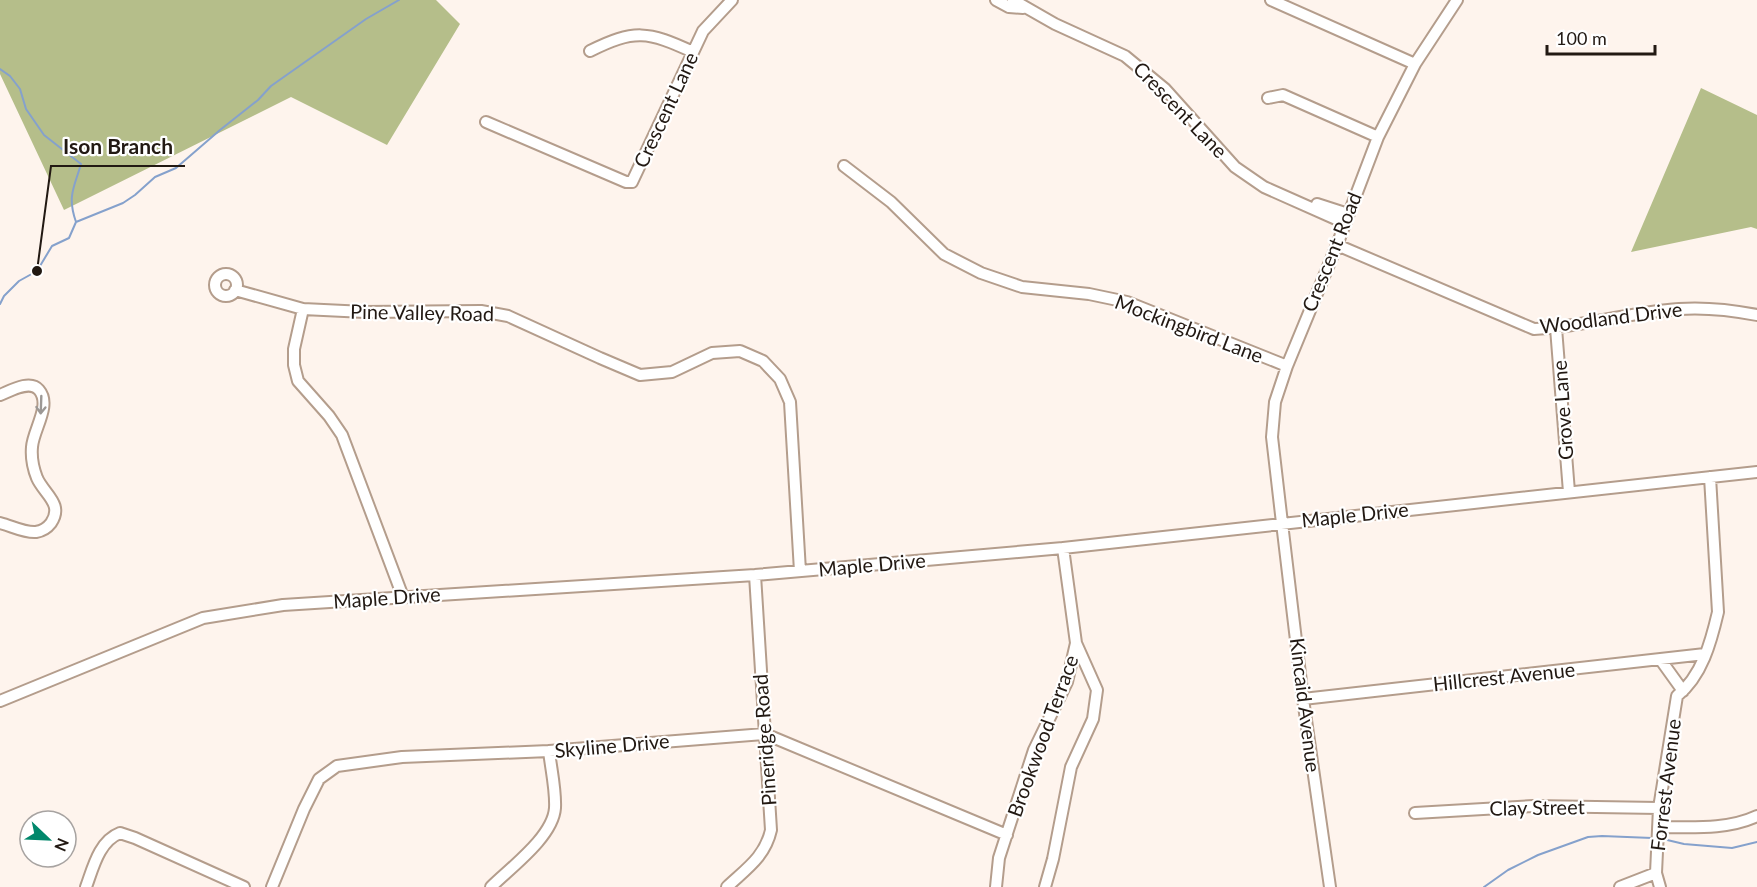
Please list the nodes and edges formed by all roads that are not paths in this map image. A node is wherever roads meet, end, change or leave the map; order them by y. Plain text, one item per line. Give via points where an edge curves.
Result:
1 (732, 0) edge
2 (996, 0) edge
3 (1012, 0) edge
4 (1271, 0) edge
5 (1457, 0) edge
6 (1024, 8) junction
7 (590, 51) dead end
8 (693, 52) junction
9 (1415, 64) junction
10 (1268, 98) dead end
11 (486, 122) dead end
12 (1378, 137) junction
13 (844, 166) dead end
14 (1346, 218) junction
15 (1337, 245) junction
16 (235, 290) dead end
17 (303, 309) junction
18 (1757, 315) edge
19 (1556, 328) junction
20 (1287, 366) junction
21 (0, 394) edge
22 (1757, 472) edge
23 (1710, 477) junction
24 (1569, 492) junction
25 (0, 523) edge
26 (1282, 523) junction
27 (1064, 548) junction
28 (800, 571) junction
29 (754, 575) junction
30 (403, 597) junction
31 (1076, 643) junction
32 (1705, 654) junction
33 (1660, 659) junction
34 (1683, 691) junction
35 (1303, 699) junction
36 (0, 701) edge
37 (765, 734) junction
38 (549, 751) junction
39 (1659, 808) junction
40 (1414, 813) dead end
41 (1757, 816) edge
42 (1659, 827) junction
43 (1007, 835) junction
44 (1656, 873) junction
45 (86, 887) edge
46 (244, 887) edge
47 (272, 887) edge
48 (490, 887) edge
49 (727, 887) edge
50 (996, 887) edge
51 (1045, 887) edge
52 (1330, 887) edge
53 (1620, 887) edge
54 (1660, 887) edge

1 - 8 street, Crescent Lane via 703,31
2 - 6 street via 1009,7
3 - 6 street, Crescent Lane
4 - 9 street
5 - 9 street, Crescent Road
6 - 14 street, Crescent Lane via 1125,56 1165,89 1235,167 1264,187 1302,202 1322,205
7 - 8 street via 613,39 648,35
8 - 11 street, Crescent Lane via 632,182
9 - 12 street, Crescent Road
10 - 12 street via 1283,95
12 - 14 street, Crescent Road
13 - 20 street, Mockingbird Lane via 891,202 944,254 981,273 1022,287 1127,302
14 - 15 street, Crescent Road
15 - 19 street, Woodland Drive via 1534,329
15 - 20 street, Crescent Road
16 - 17 street, Pine Valley Road
17 - 28 street, Pine Valley Road via 494,313 514,318 640,375 672,372 712,353 740,351 763,361 780,379 790,402
17 - 30 street via 294,349 298,381 342,435
18 - 19 street, Woodland Drive via 1717,308 1678,309
19 - 24 street, Grove Lane
20 - 26 street, Crescent Road via 1275,402 1272,437
21 -> 25 street via 27,385 40,391 42,413 33,440 33,468 56,507 52,521 38,532
22 - 23 street, Maple Drive
23 - 24 street, Maple Drive
23 - 32 street, Forrest Avenue via 1718,612
24 - 26 street, Maple Drive
26 - 27 street, Maple Drive
26 - 35 street, Kincaid Avenue
27 - 28 street, Maple Drive
27 - 31 street, Brookwood Terrace
28 - 29 street, Maple Drive
29 - 30 street, Maple Drive
29 - 37 street, Pineridge Road
30 - 36 street, Maple Drive via 283,605 203,618
31 - 43 street, Brookwood Terrace via 1067,682 1034,750
31 - 51 street via 1097,690 1093,719 1071,767
32 - 33 street, Hillcrest Avenue
32 - 34 street, Forrest Avenue
33 - 34 street
33 - 35 street, Hillcrest Avenue
34 - 39 street, Forrest Avenue via 1677,696
35 - 52 street, Kincaid Avenue
37 - 38 street, Skyline Drive
37 - 43 street, Skyline Drive
37 - 49 street, Pineridge Road via 771,830 768,843 761,855
38 - 47 street, Skyline Drive via 402,757 337,766 319,779
38 - 48 street via 553,818 542,837
39 - 40 street, Clay Street via 1533,806
39 - 42 street, Forrest Avenue
41 - 42 street via 1741,824
42 - 44 street, Forrest Avenue
43 - 50 street, Brookwood Terrace via 999,858
44 - 53 street
44 - 54 street, Forrest Avenue
45 - 46 street via 100,851 108,839 120,833

